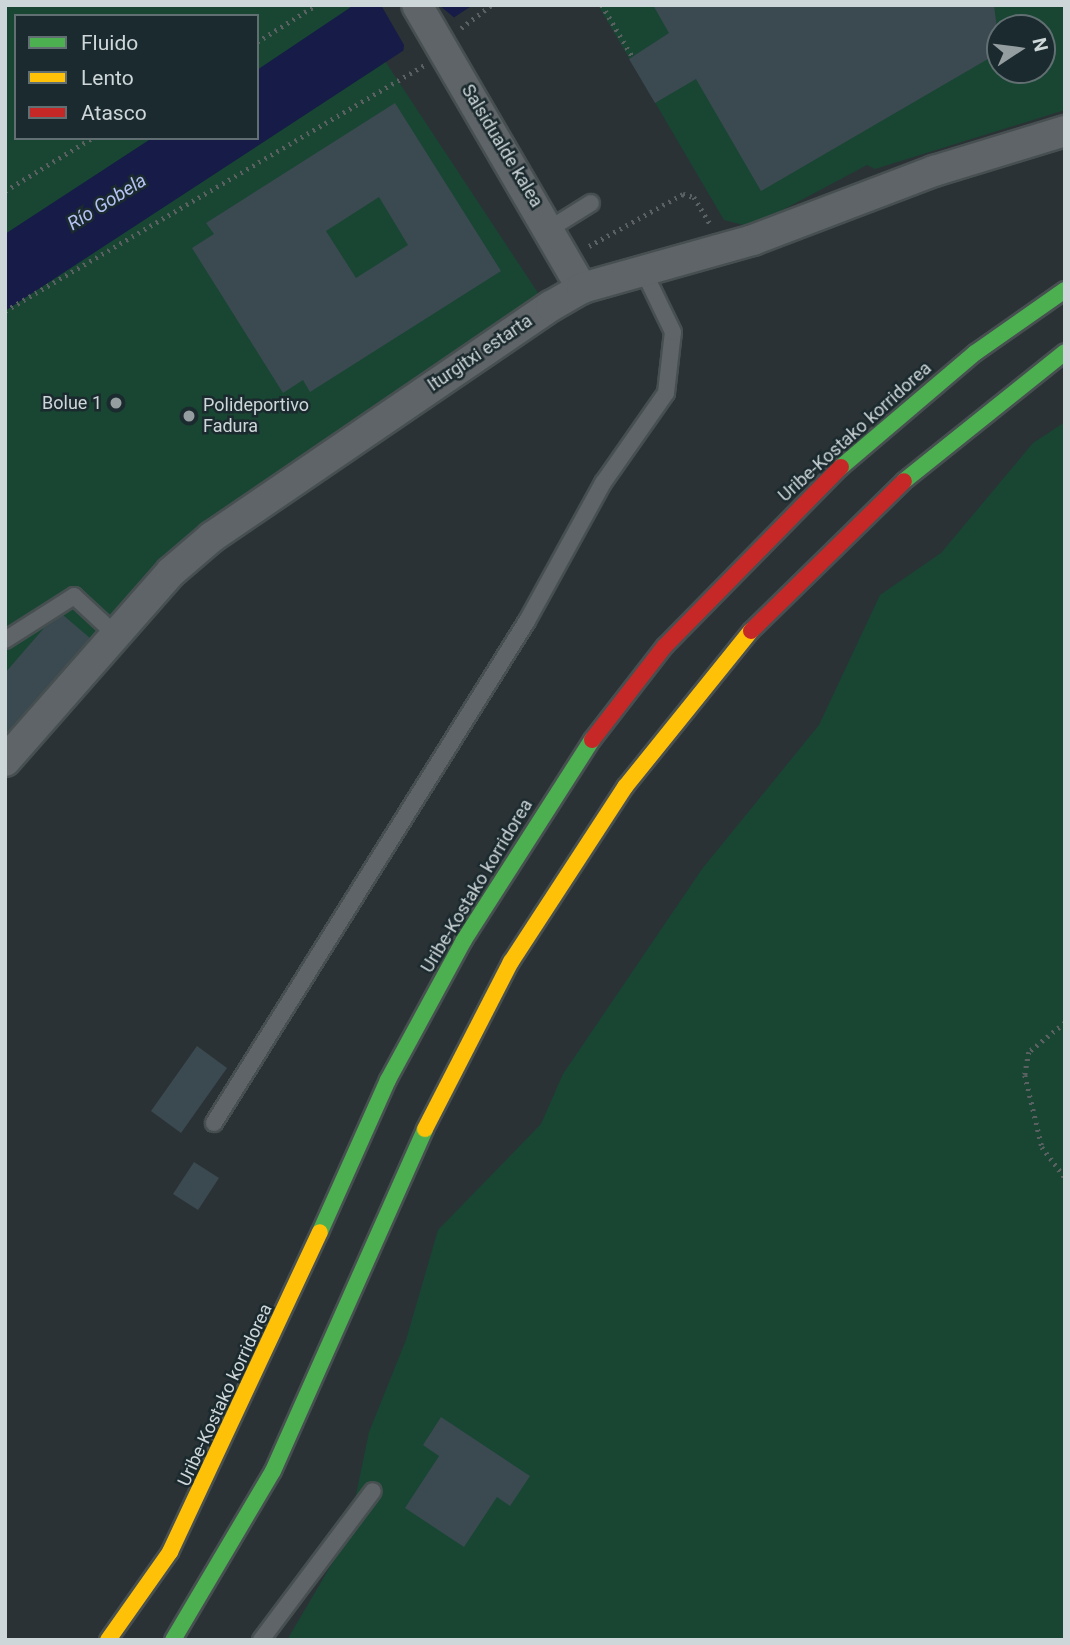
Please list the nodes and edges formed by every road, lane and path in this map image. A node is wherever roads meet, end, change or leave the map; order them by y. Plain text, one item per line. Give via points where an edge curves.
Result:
1 (316, 5) edge
2 (416, 5) edge
3 (491, 5) edge
4 (602, 5) edge
5 (259, 41) edge
6 (439, 49) junction
7 (632, 56) dead end
8 (1065, 131) edge
9 (89, 140) edge
10 (5, 191) edge
11 (591, 203) dead end
12 (551, 228) junction
13 (643, 270) junction
14 (582, 288) junction
15 (1065, 290) edge
16 (5, 311) edge
17 (1065, 352) edge
18 (115, 634) junction
19 (5, 640) edge
20 (5, 761) edge
21 (1065, 1023) edge
22 (214, 1123) dead end
23 (1065, 1178) edge
24 (373, 1491) dead end
25 (108, 1640) edge
26 (173, 1640) edge
27 (261, 1640) edge

1 - 5 path
2 - 6 street, Salsidualde kalea
3 - 6 path
4 - 7 path
6 - 12 street, Salsidualde kalea
6 - 16 path
8 - 13 street, Iturgitxi estarta via 934,171 753,240
9 - 10 path
11 - 12 lane
12 - 14 street, Salsidualde kalea
13 - 14 street, Iturgitxi estarta
13 - 22 lane via 673,332 666,393 603,483 354,906
14 - 18 street, Iturgitxi estarta via 212,537
15 - 25 highway, Uribe-Kostako korridorea via 975,353 816,488 665,646 592,740 464,940 377,1104 228,1440 170,1552
17 - 26 highway via 918,468 796,582 719,666 625,787 511,962 439,1097 273,1471
18 - 19 lane via 74,596
18 - 20 street, Iturgitxi estarta
21 - 23 path via 1029,1052 1026,1075 1042,1147
24 - 27 lane

